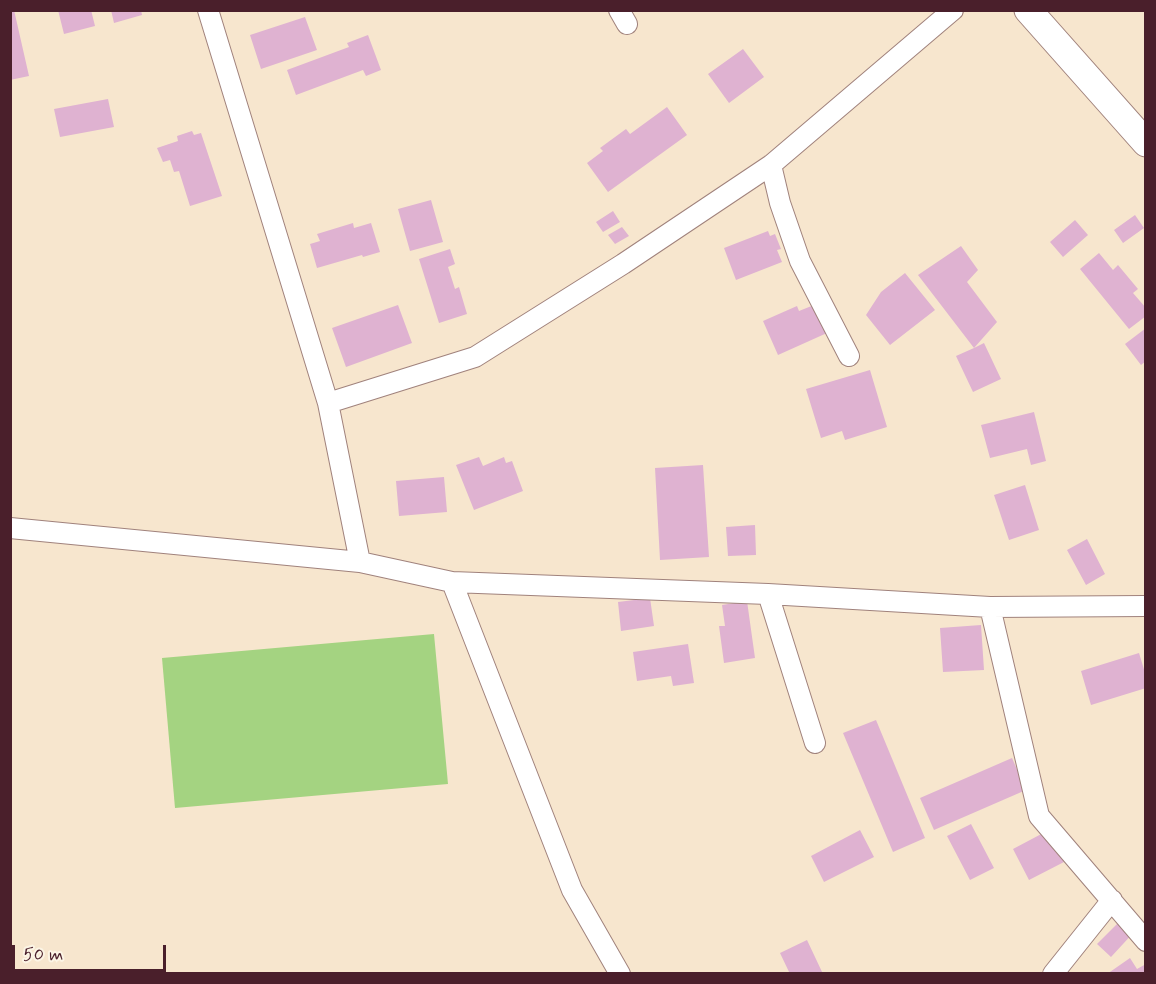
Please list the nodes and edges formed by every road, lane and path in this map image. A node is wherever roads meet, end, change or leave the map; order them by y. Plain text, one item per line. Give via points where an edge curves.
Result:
1 (208, 10) edge
2 (953, 10) edge
3 (1028, 10) edge
4 (1146, 143) edge
5 (771, 165) junction
6 (849, 356) dead end
7 (328, 403) junction
8 (10, 528) edge
9 (360, 562) junction
10 (452, 582) junction
11 (768, 594) junction
12 (1146, 606) edge
13 (990, 607) junction
14 (815, 743) dead end
15 (1112, 900) junction
16 (1146, 941) edge
17 (620, 974) edge
18 (1053, 974) edge

1 - 7 street
2 - 5 street
3 - 4 main road
5 - 6 street via 800,261
5 - 7 street via 475,357
7 - 9 street
8 - 9 street
9 - 10 street
10 - 11 street
10 - 17 street via 572,890
11 - 13 street
11 - 14 street
12 - 13 street
13 - 15 street via 1039,816
15 - 16 street
15 - 18 street

